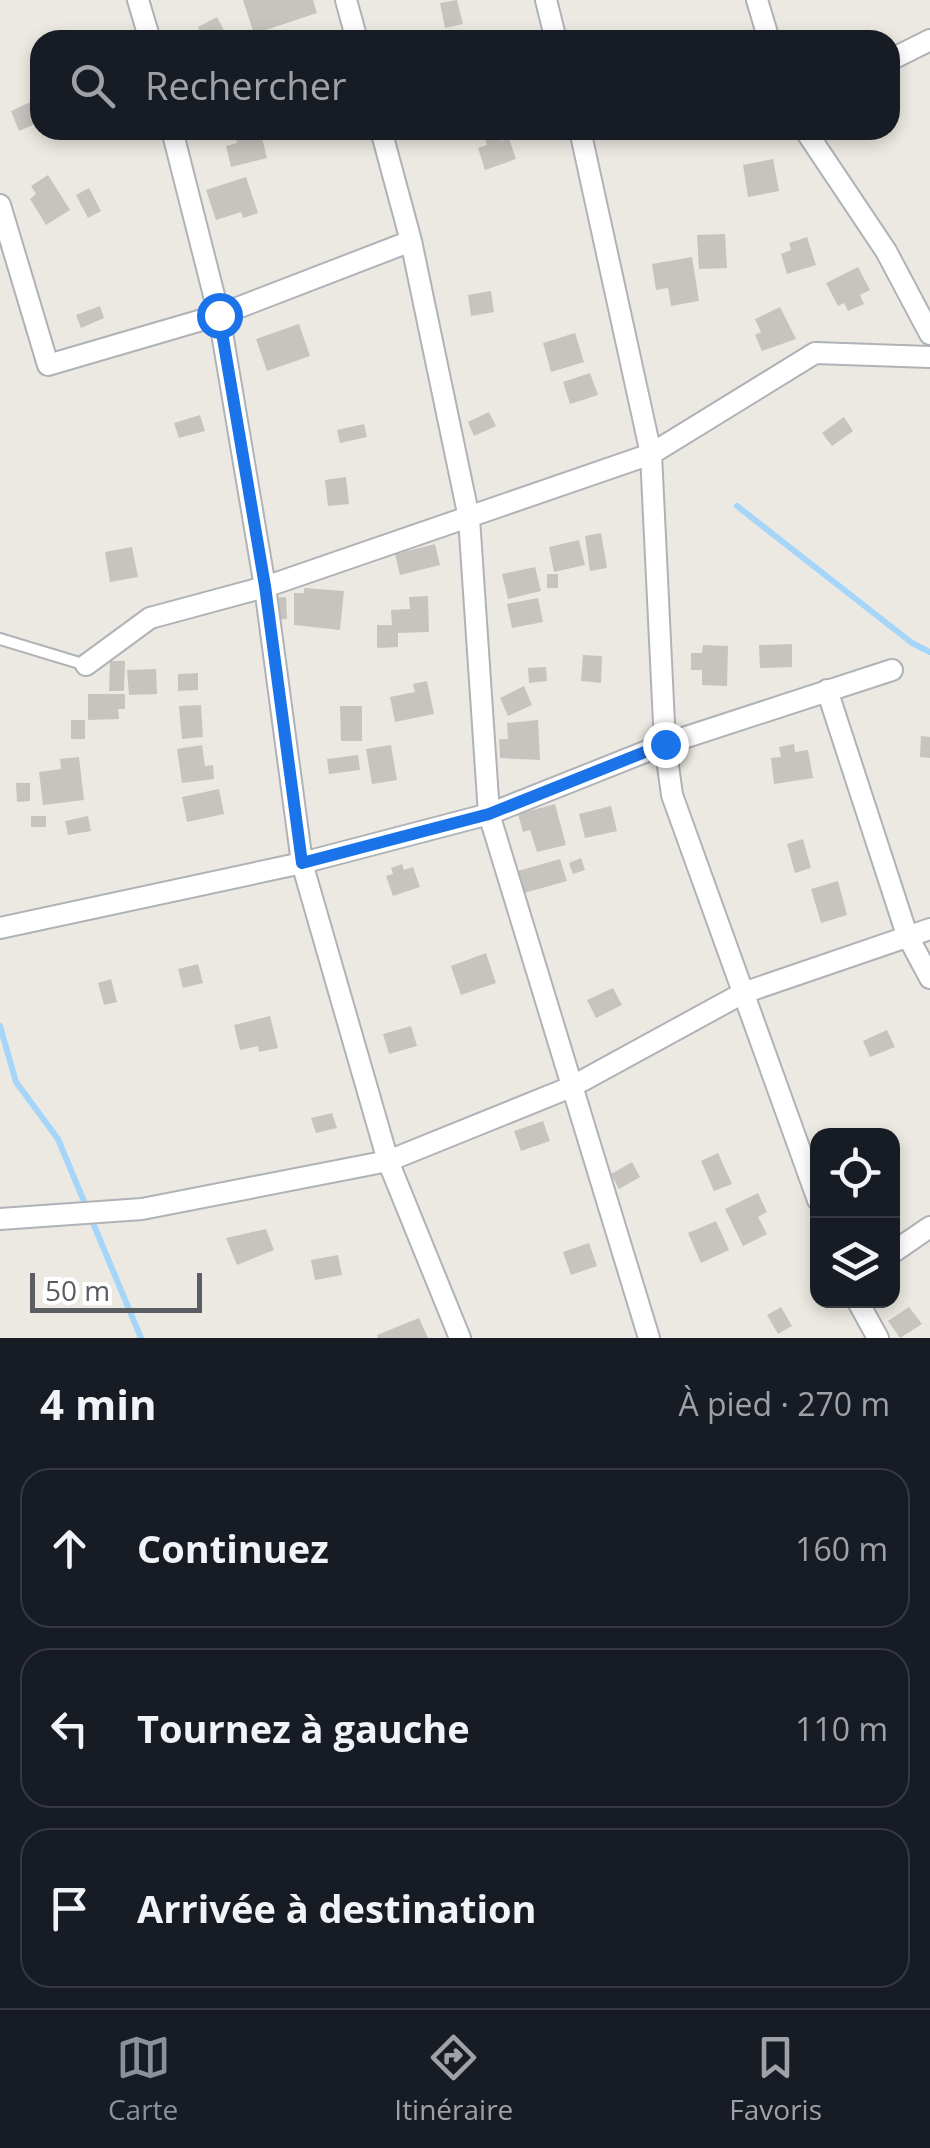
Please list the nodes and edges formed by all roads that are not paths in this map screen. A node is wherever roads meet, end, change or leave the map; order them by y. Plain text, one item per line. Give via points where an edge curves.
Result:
1 (138, 0) edge
2 (346, 0) edge
3 (546, 0) edge
4 (756, 0) edge
5 (147, 30) edge
6 (354, 30) edge
7 (554, 30) edge
8 (766, 30) edge
9 (930, 40) edge
10 (900, 55) edge
11 (175, 140) edge
12 (384, 140) edge
13 (582, 140) edge
14 (812, 140) edge
15 (0, 205) edge
16 (411, 242) junction
17 (7, 251) edge
18 (219, 315) junction
19 (930, 334) edge
20 (930, 358) edge
21 (651, 454) junction
22 (469, 518) junction
23 (265, 586) junction
24 (0, 639) edge
25 (86, 666) joint
26 (892, 670) dead end
27 (827, 690) junction
28 (665, 744) junction
29 (489, 814) junction
30 (302, 863) junction
31 (0, 928) edge
32 (930, 929) edge
33 (907, 935) junction
34 (930, 978) edge
35 (744, 993) junction
36 (571, 1087) junction
37 (388, 1161) junction
38 (810, 1178) edge
39 (0, 1219) edge
40 (930, 1227) edge
41 (900, 1248) edge
42 (861, 1308) edge
43 (460, 1338) edge
44 (649, 1338) edge
45 (878, 1338) edge

1 - 5 street
2 - 6 street
3 - 7 street
4 - 8 street
9 - 10 street
11 - 18 street
12 - 16 street
13 - 21 street
14 - 19 street via 886,251
15 - 17 street
16 - 18 street
16 - 22 street
17 - 18 street via 48,365
18 - 23 street
20 - 21 street via 814,353
21 - 22 street
21 - 28 street
22 - 23 street
22 - 29 street
23 - 25 street via 150,618
23 - 30 street
24 - 25 lane
26 - 27 street
27 - 28 street
27 - 33 street
28 - 29 street
28 - 35 street via 672,795
29 - 30 street
29 - 36 street
30 - 31 street
30 - 37 street
32 - 33 street
33 - 34 street
33 - 35 street
35 - 36 street
35 - 38 street
36 - 37 street
36 - 44 street
37 - 39 street via 142,1209
37 - 43 street
40 - 41 street
42 - 45 street

